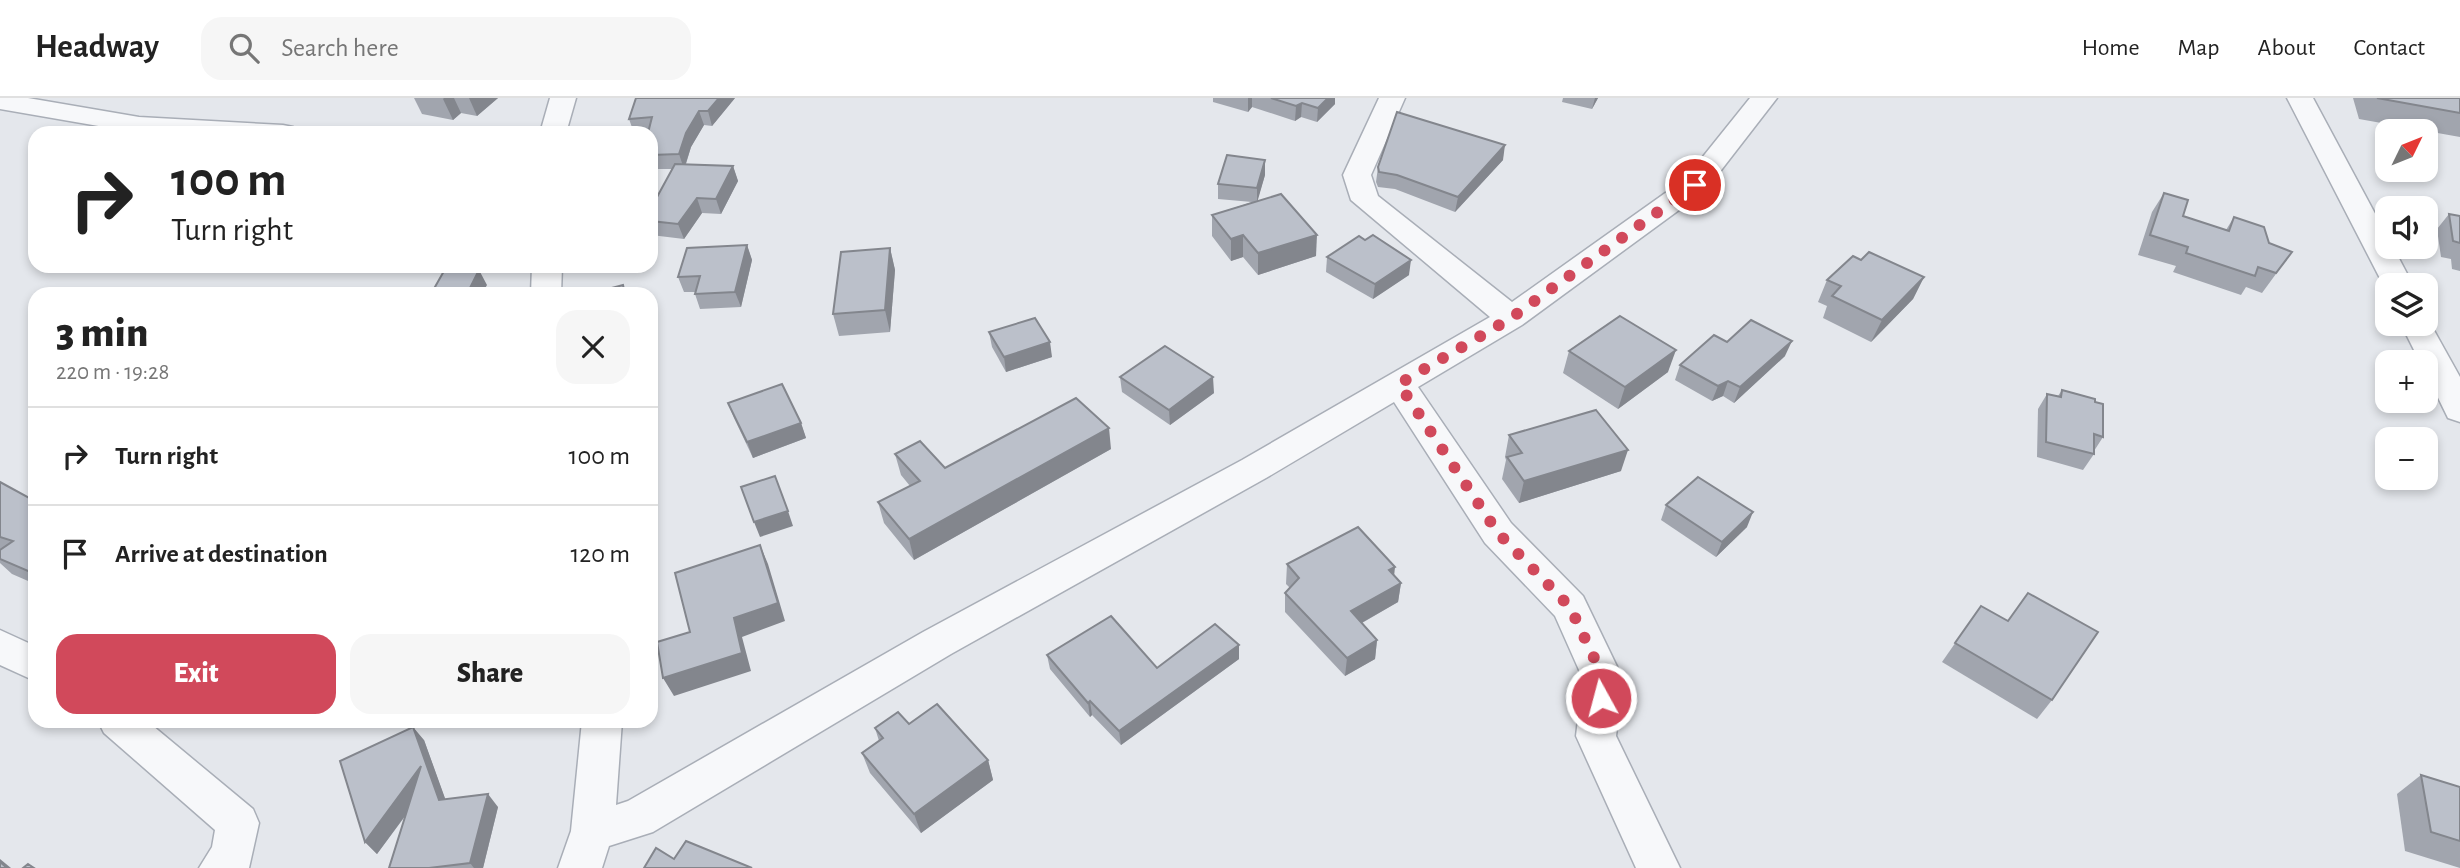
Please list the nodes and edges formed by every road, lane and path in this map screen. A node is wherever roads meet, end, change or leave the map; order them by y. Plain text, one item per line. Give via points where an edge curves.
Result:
1 (563, 98) edge
2 (1392, 98) edge
3 (1764, 98) edge
4 (2300, 98) edge
5 (0, 101) edge
6 (157, 126) edge
7 (555, 126) edge
8 (2392, 273) edge
9 (1511, 318) junction
10 (2423, 336) edge
11 (1399, 384) junction
12 (2460, 410) edge
13 (0, 646) edge
14 (28, 661) edge
15 (126, 728) edge
16 (601, 728) edge
17 (587, 850) edge
18 (221, 868) edge
19 (1658, 868) edge

1 - 7 street
2 - 9 street via 1357,175 1365,200
3 - 9 street via 1695,185
4 - 8 street
5 - 6 street
9 - 11 street
10 - 12 street
11 - 17 street via 937,643
11 - 19 street via 1498,533 1570,607 1604,679 1595,737
13 - 14 street
15 - 18 street via 238,822 232,857
16 - 17 street

